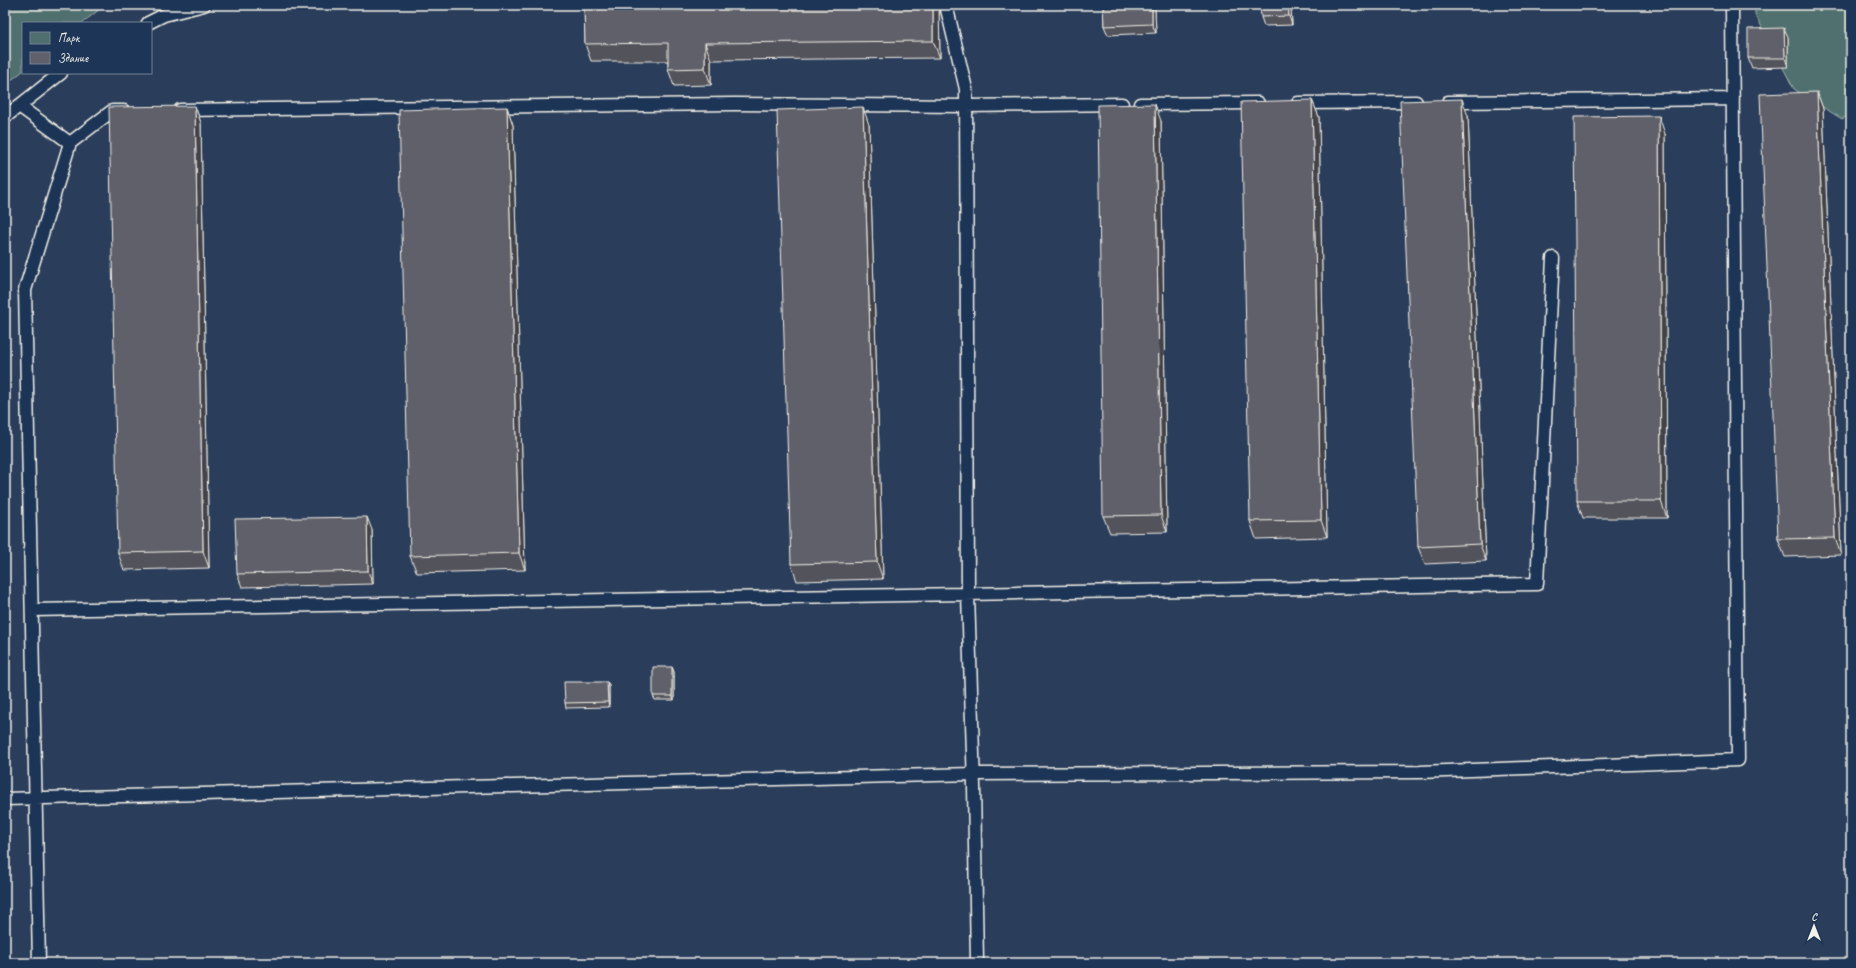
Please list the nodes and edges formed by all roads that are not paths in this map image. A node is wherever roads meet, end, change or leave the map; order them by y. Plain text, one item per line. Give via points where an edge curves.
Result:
1 (204, 5) edge
2 (946, 5) edge
3 (1732, 5) edge
4 (150, 22) edge
5 (60, 74) edge
6 (1733, 99) junction
7 (1269, 103) edge
8 (1285, 103) edge
9 (19, 106) junction
10 (966, 106) junction
11 (168, 110) edge
12 (136, 111) edge
13 (5, 117) edge
14 (70, 143) junction
15 (1554, 258) dead end
16 (968, 594) junction
17 (32, 610) junction
18 (974, 774) junction
19 (35, 797) junction
20 (5, 799) edge
21 (39, 963) edge
22 (977, 963) edge

1 - 4 lane via 164,15
2 - 10 lane via 966,88
3 - 6 lane
5 - 9 lane
6 - 8 lane
6 - 18 lane via 1738,760 1420,772
7 - 10 lane
9 - 13 lane
9 - 14 lane
10 - 11 lane via 734,104
10 - 16 lane
12 - 14 lane via 112,111
14 - 17 lane via 25,290
15 - 16 lane via 1537,584
16 - 17 lane
16 - 18 lane
17 - 19 lane
18 - 19 lane
18 - 22 lane
19 - 20 lane
19 - 21 lane

